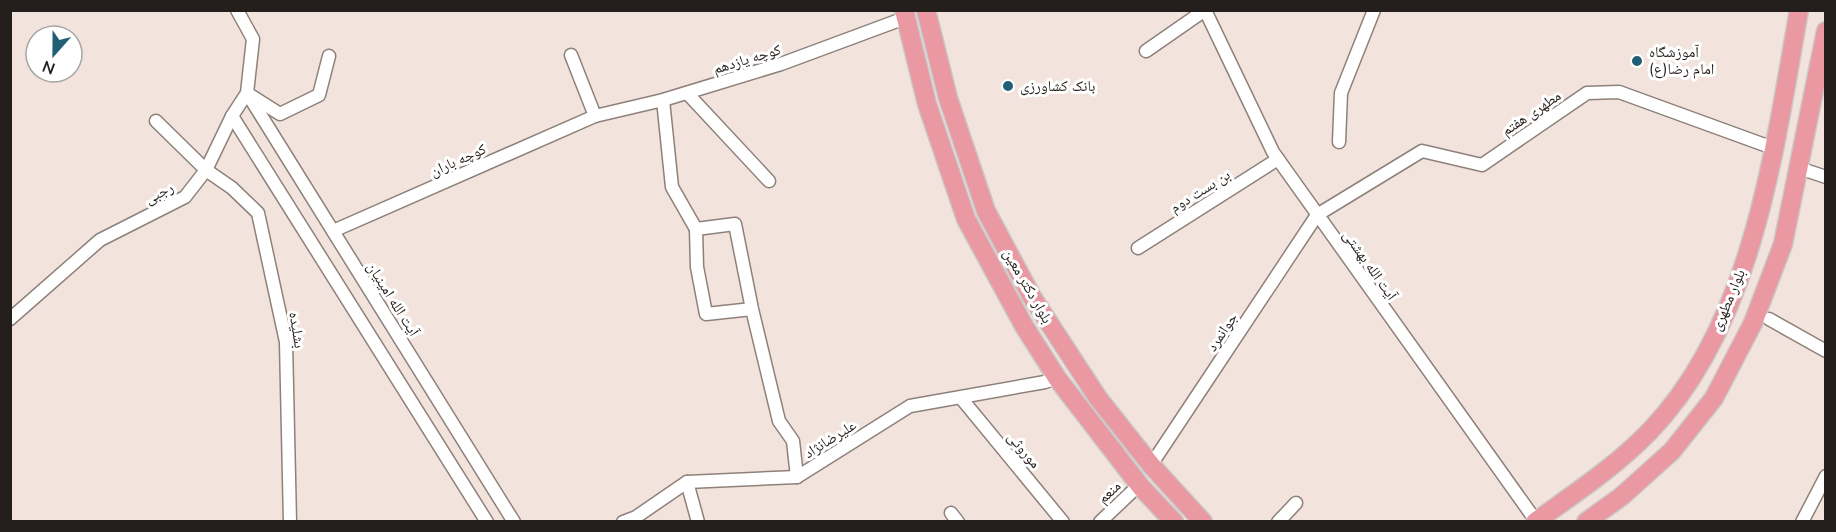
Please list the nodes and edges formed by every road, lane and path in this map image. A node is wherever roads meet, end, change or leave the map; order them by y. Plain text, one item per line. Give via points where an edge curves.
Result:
1 (926, 10) edge
2 (1205, 10) edge
3 (1374, 10) edge
4 (1799, 10) edge
5 (243, 13) edge
6 (905, 14) edge
7 (1826, 31) edge
8 (1146, 51) dead end
9 (571, 55) dead end
10 (329, 56) dead end
11 (247, 93) junction
12 (687, 93) junction
13 (663, 100) junction
14 (232, 116) junction
15 (594, 116) junction
16 (156, 121) dead end
17 (1339, 142) dead end
18 (1773, 148) junction
19 (1278, 159) junction
20 (1799, 168) junction
21 (206, 170) junction
22 (1826, 177) edge
23 (769, 181) dead end
24 (1317, 215) junction
25 (696, 229) junction
26 (333, 231) junction
27 (1138, 248) dead end
28 (752, 309) junction
29 (10, 319) edge
30 (1769, 319) dead end
31 (1826, 351) edge
32 (1057, 378) junction
33 (961, 398) junction
34 (1151, 465) junction
35 (1826, 476) edge
36 (797, 477) junction
37 (687, 482) junction
38 (1139, 485) junction
39 (1296, 503) dead end
40 (1536, 521) edge
41 (290, 522) edge
42 (487, 522) edge
43 (514, 522) edge
44 (622, 522) edge
45 (698, 522) edge
46 (1063, 522) edge
47 (1100, 522) edge
48 (1174, 522) edge
49 (1203, 522) edge
50 (1278, 522) edge
51 (1586, 522) edge
52 (1802, 522) edge

1 - 34 main road, بلوار دکتر معین via 948,98 986,211 1032,297 1098,398
2 - 8 street
2 - 19 street, آیت الله بهشتی
3 - 17 street via 1341,93
4 - 18 main road, بلوار مطهری
5 - 11 street, رجبی via 253,39
6 - 12 street, کوچه یازدهم via 781,64
6 - 32 main road, بلوار دکتر معین via 927,105 966,219
7 - 20 main road, بلوار مطهری
9 - 15 street
10 - 11 street via 319,95 280,114
11 - 14 street, رجبی
11 - 26 street, آیت الله امینیان
12 - 13 street, کوچه یازدهم
12 - 23 street
13 - 15 street, کوچه یازدهم
13 - 25 street via 672,187
14 - 21 street, رجبی
14 - 42 street
15 - 26 street, کوچه باران
16 - 21 street, بشلیده
18 - 24 street, مطهری هفتم via 1619,92 1587,93 1482,165 1422,151
18 - 40 main road, بلوار مطهری via 1754,236 1726,311 1689,382 1650,431 1611,466
19 - 24 street, آیت الله بهشتی
19 - 27 street, بن بست دوم
20 - 22 street
20 - 51 main road, بلوار مطهری via 1783,244 1753,323 1714,398 1672,451
21 - 29 street, رجبی via 185,197 100,240
21 - 41 street, بشلیده via 258,213 285,342
24 - 34 street, جوانمرد
24 - 40 street, آیت الله بهشتی
25 - 28 street via 735,224
25 - 28 street via 705,314
26 - 43 street, آیت الله امینیان
28 - 36 street via 779,421 793,441
30 - 31 street
32 - 33 street, علیرضانژاد
32 - 38 main road, بلوار دکتر معین
33 - 36 street, علیرضانژاد via 910,406
33 - 46 street, موروثی
34 - 49 main road, بلوار دکتر معین
35 - 52 street
36 - 37 street, علیرضانژاد
37 - 44 street via 636,517
37 - 45 street
38 - 47 street, منعم
38 - 48 main road, بلوار دکتر معین
39 - 50 street

